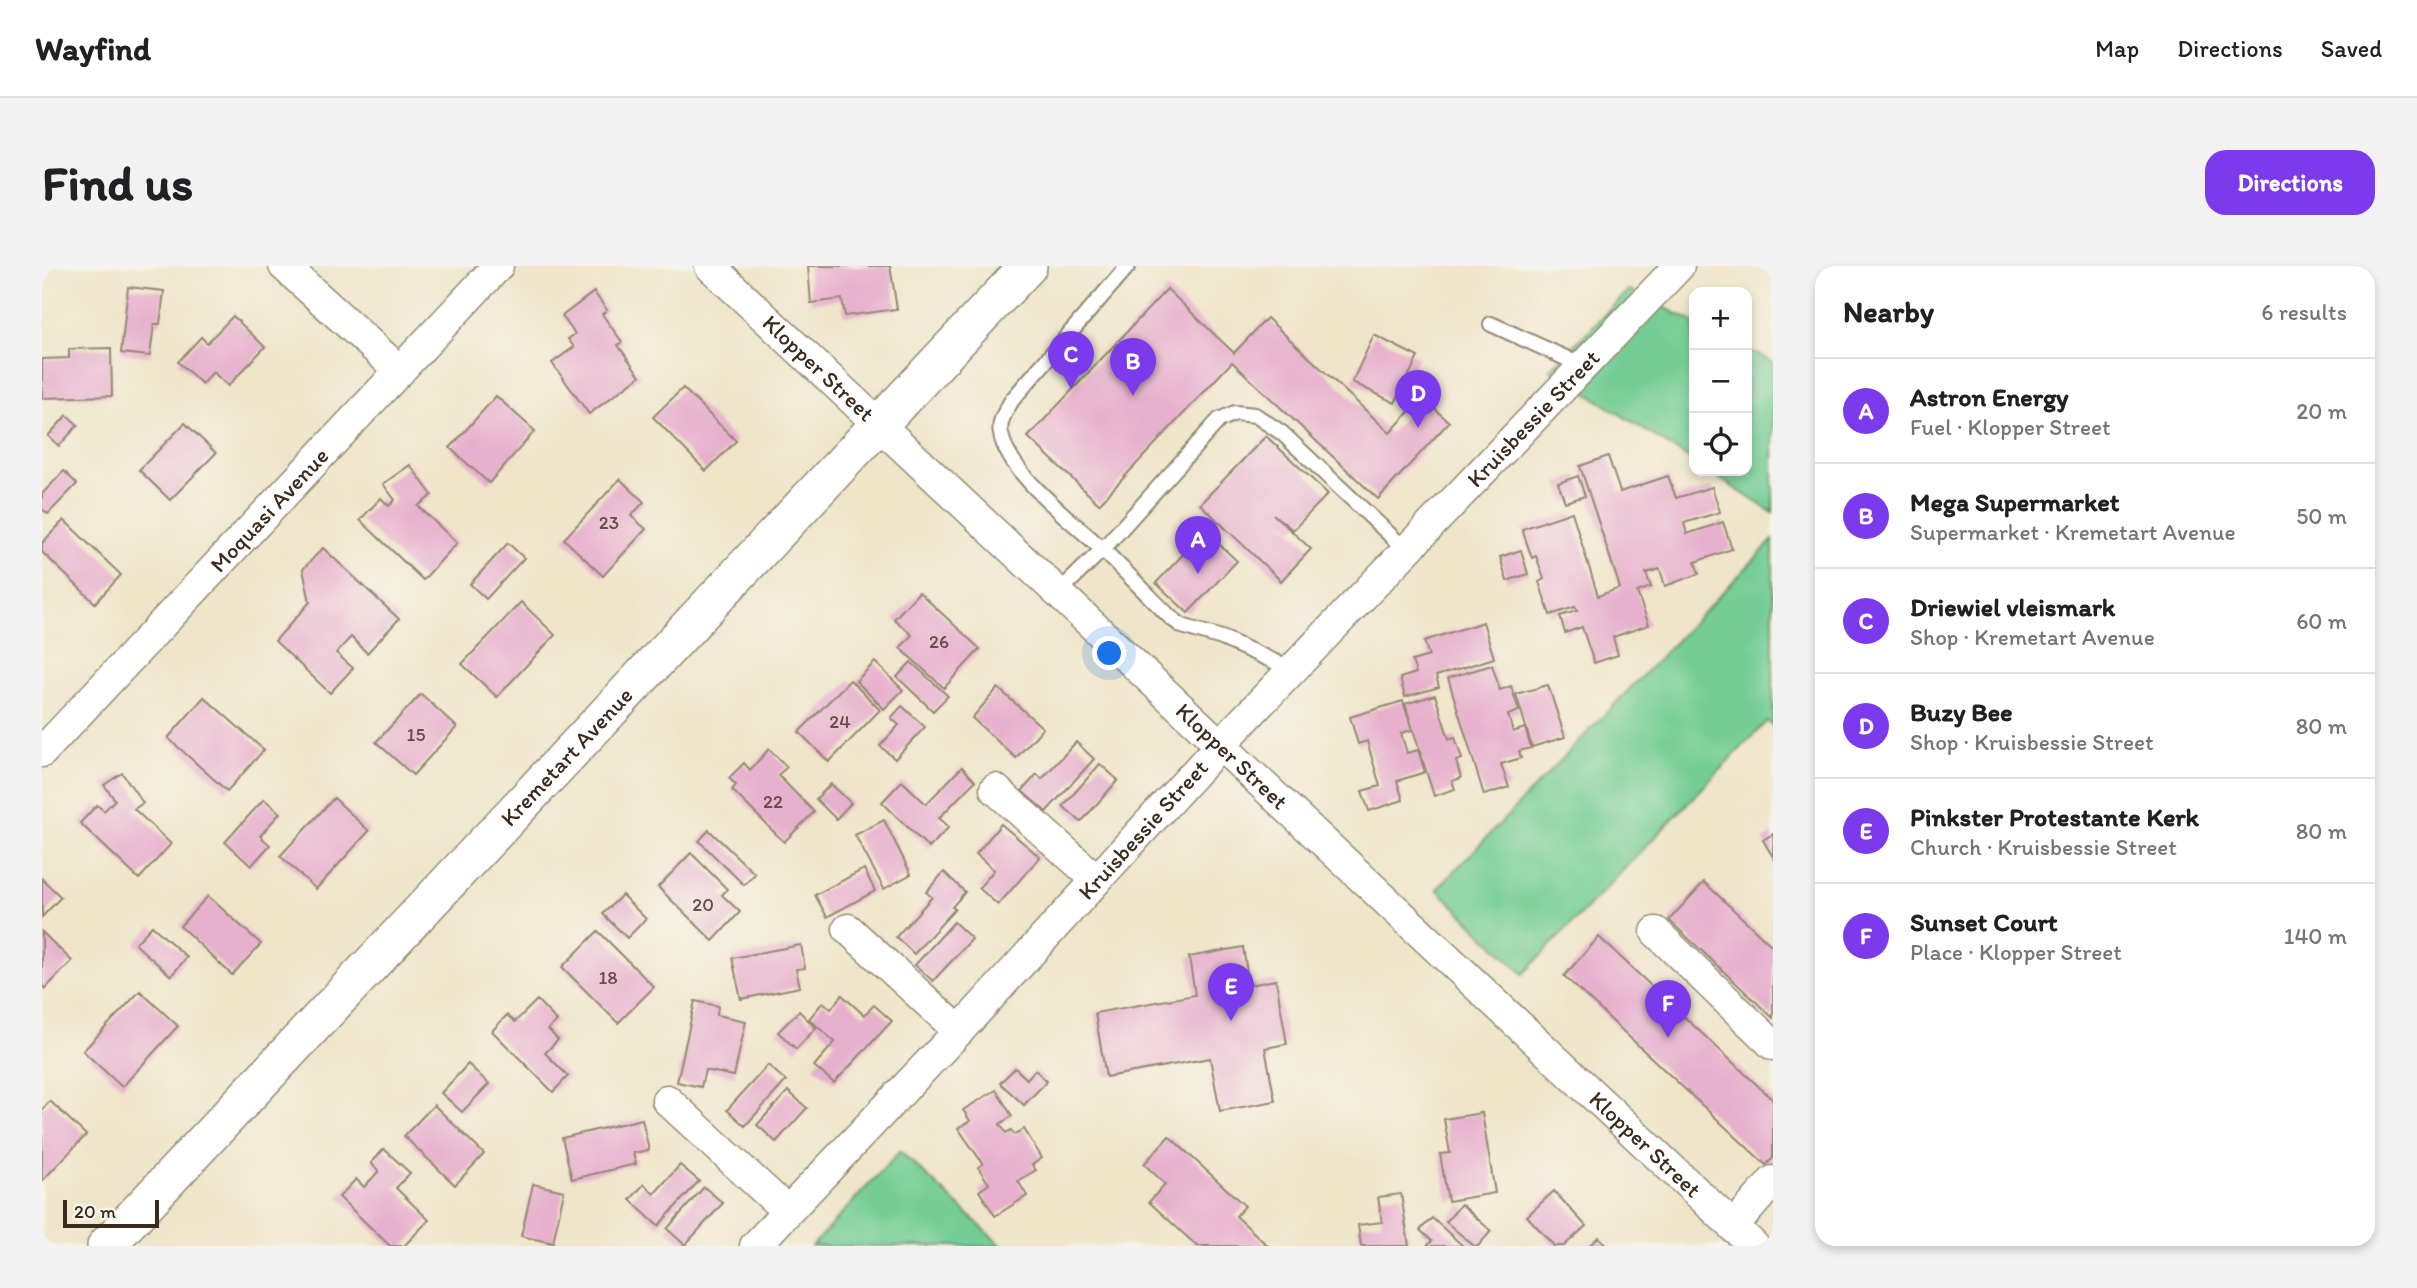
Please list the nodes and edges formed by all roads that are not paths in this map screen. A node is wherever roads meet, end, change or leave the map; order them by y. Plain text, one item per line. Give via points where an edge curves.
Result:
1 (284, 266) edge
2 (498, 266) edge
3 (709, 266) edge
4 (1028, 266) edge
5 (1128, 266) edge
6 (1679, 266) edge
7 (1491, 324) dead end
8 (1583, 366) junction
9 (400, 371) junction
10 (879, 425) junction
11 (1102, 549) junction
12 (1406, 550) junction
13 (1058, 593) junction
14 (1294, 670) junction
15 (1222, 744) junction
16 (42, 752) edge
17 (995, 789) dead end
18 (1097, 880) junction
19 (848, 929) dead end
20 (1656, 932) dead end
21 (959, 1031) junction
22 (1773, 1045) edge
23 (667, 1100) dead end
24 (1773, 1181) edge
25 (788, 1211) junction
26 (1743, 1237) edge
27 (106, 1246) edge
28 (755, 1246) edge

1 - 9 street
2 - 9 street, Moquasi Avenue
3 - 10 street, Klopper Street
4 - 10 street, Kremetart Avenue
5 - 11 lane via 1012,400 1000,422 1008,455 1021,473
6 - 8 street, Kruisbessie Street
7 - 8 lane
8 - 12 street, Kruisbessie Street
9 - 16 street, Moquasi Avenue
10 - 13 street, Klopper Street
10 - 27 street, Kremetart Avenue
11 - 12 lane via 1219,420 1235,413 1255,415 1282,433
11 - 13 lane
11 - 14 lane via 1182,625
12 - 14 street, Kruisbessie Street
13 - 15 street, Klopper Street
14 - 15 street, Kruisbessie Street
15 - 18 street, Kruisbessie Street
15 - 26 street, Klopper Street
17 - 18 street
18 - 21 street, Kruisbessie Street
19 - 21 street
20 - 22 street
21 - 25 street, Kruisbessie Street
23 - 25 street
24 - 26 street
25 - 28 street, Kruisbessie Street

